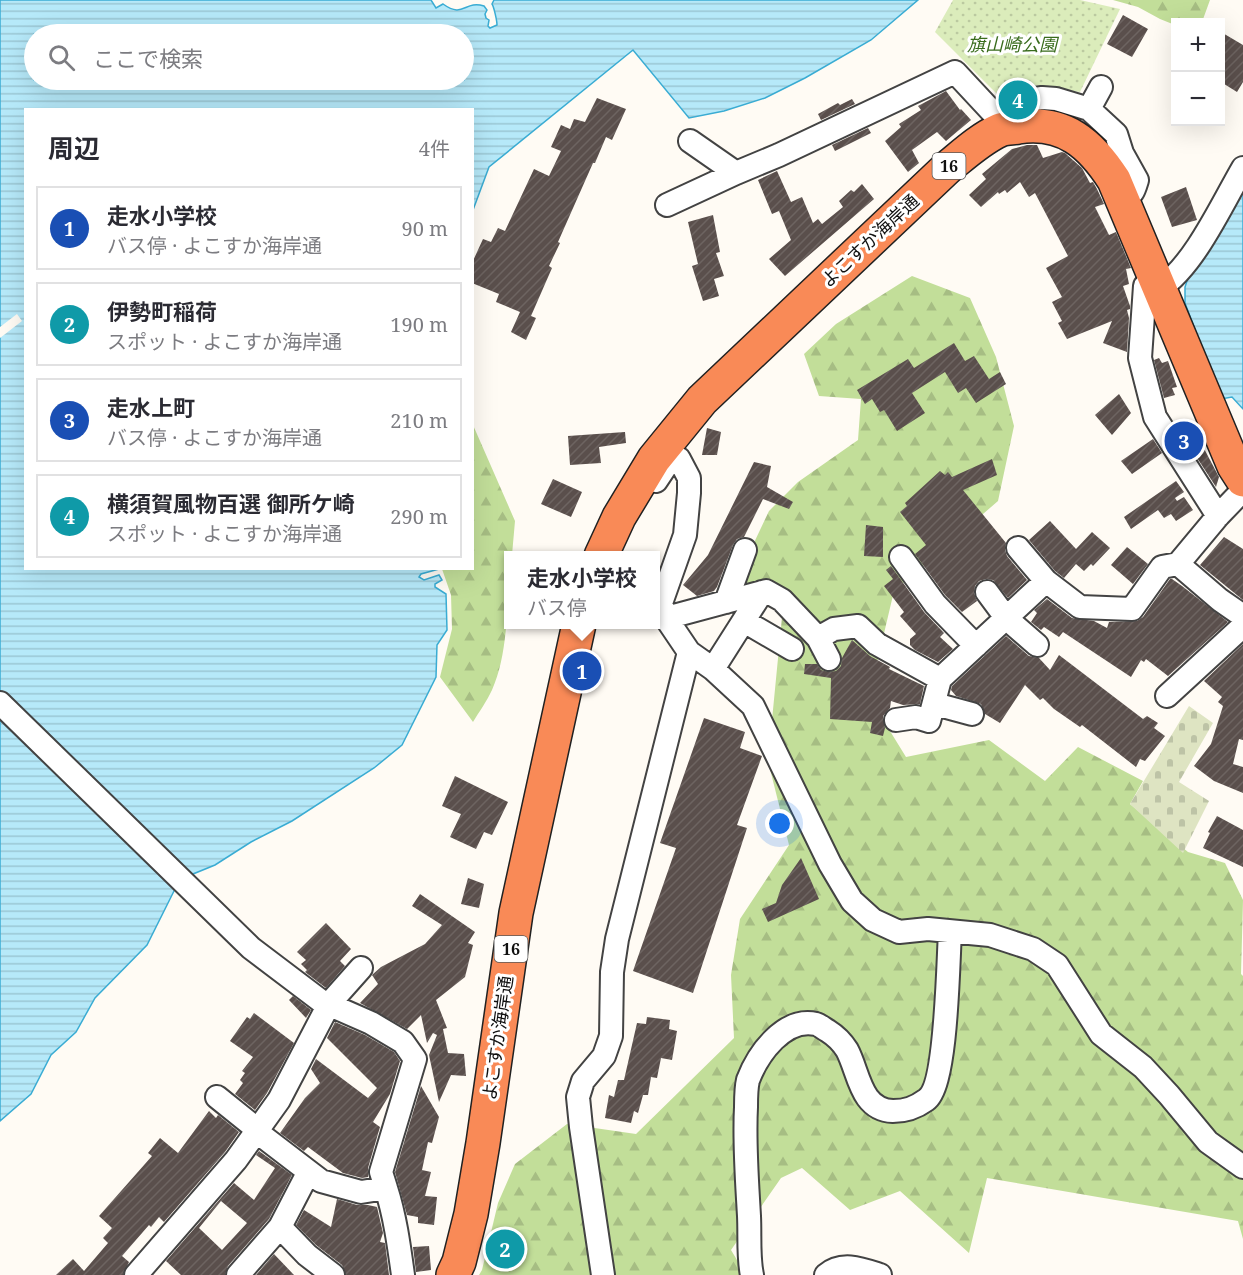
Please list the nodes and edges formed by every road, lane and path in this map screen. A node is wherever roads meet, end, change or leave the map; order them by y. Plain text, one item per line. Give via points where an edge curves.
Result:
1 (1101, 87) dead end
2 (1089, 109) junction
3 (998, 123) junction
4 (690, 141) dead end
5 (1243, 168) edge
6 (736, 173) junction
7 (1123, 199) junction
8 (667, 205) dead end
9 (1157, 283) junction
10 (1243, 480) edge
11 (1243, 490) edge
12 (1218, 516) junction
13 (1018, 548) dead end
14 (745, 550) dead end
15 (603, 551) edge
16 (611, 551) edge
17 (901, 557) dead end
18 (1178, 564) junction
19 (1046, 581) junction
20 (762, 592) junction
21 (987, 592) dead end
22 (726, 602) junction
23 (1243, 616) edge
24 (666, 618) junction
25 (1007, 619) junction
26 (744, 621) junction
27 (1243, 626) edge
28 (578, 629) edge
29 (818, 638) junction
30 (1037, 645) dead end
31 (976, 646) junction
32 (792, 649) dead end
33 (689, 652) junction
34 (829, 659) dead end
35 (712, 669) junction
36 (940, 679) junction
37 (1167, 696) dead end
38 (0, 702) edge
39 (935, 704) junction
40 (972, 714) dead end
41 (896, 720) dead end
42 (950, 932) junction
43 (361, 968) dead end
44 (329, 1004) junction
45 (217, 1097) dead end
46 (257, 1131) junction
47 (1243, 1167) edge
48 (309, 1173) junction
49 (386, 1188) junction
50 (280, 1227) junction
51 (136, 1275) edge
52 (238, 1275) edge
53 (333, 1275) edge
54 (403, 1275) edge
55 (453, 1275) edge
56 (603, 1275) edge
57 (752, 1275) edge
58 (826, 1275) edge
59 (880, 1275) edge

1 - 2 street
2 - 3 street via 1056,99 1027,100
2 - 7 street via 1116,134 1137,180 1130,196
3 - 6 street via 956,72
3 - 7 highway, よこすか海岸通 / 16 via 1048,126 1076,137 1101,161
3 - 15 highway, よこすか海岸通 / 16 via 702,400 654,459
4 - 6 street
5 - 9 street via 1191,257 1167,284
6 - 8 street
7 - 9 highway, よこすか海岸通 / 16
9 - 10 highway, よこすか海岸通 / 16
9 - 12 street via 1145,286 1140,358 1155,417
11 - 12 street
12 - 18 street
13 - 19 street
14 - 22 street
16 - 24 street via 640,511 662,469 670,460 679,459 688,478 689,492 685,535 661,603
17 - 31 street via 935,604
18 - 19 street via 1162,567 1132,609 1080,608
18 - 23 street
19 - 25 street
20 - 22 street
20 - 26 street
20 - 29 street via 782,600
21 - 25 street
22 - 24 street
24 - 33 street
25 - 30 street
25 - 31 street
26 - 32 street
26 - 35 street
27 - 37 street
28 - 55 highway, よこすか海岸通 / 16 via 516,913 471,1215
29 - 34 street
29 - 36 street via 834,629 858,626 877,644
31 - 36 street
33 - 35 street
33 - 56 street via 617,939 611,1036 604,1056 582,1081 578,1096
35 - 42 street via 753,706 852,901 873,920 898,932
36 - 39 street
38 - 44 street via 251,948
39 - 40 street
39 - 41 street via 929,721 916,717
42 - 47 street via 990,935 1033,949 1057,965 1101,1034 1143,1067 1208,1143
42 - 57 street via 941,1062 931,1097 918,1106 887,1111 873,1105 862,1091 847,1051 838,1038 817,1024 800,1024 785,1030 768,1044 757,1062 747,1082 745,1124
43 - 44 street
44 - 46 street via 279,1100
44 - 49 street via 403,1042 415,1059 381,1172
45 - 46 street
46 - 48 street
46 - 51 street
48 - 49 street via 321,1181 361,1192
48 - 50 street
49 - 54 street
50 - 52 street
50 - 53 street via 307,1256
58 - 59 street via 844,1267

